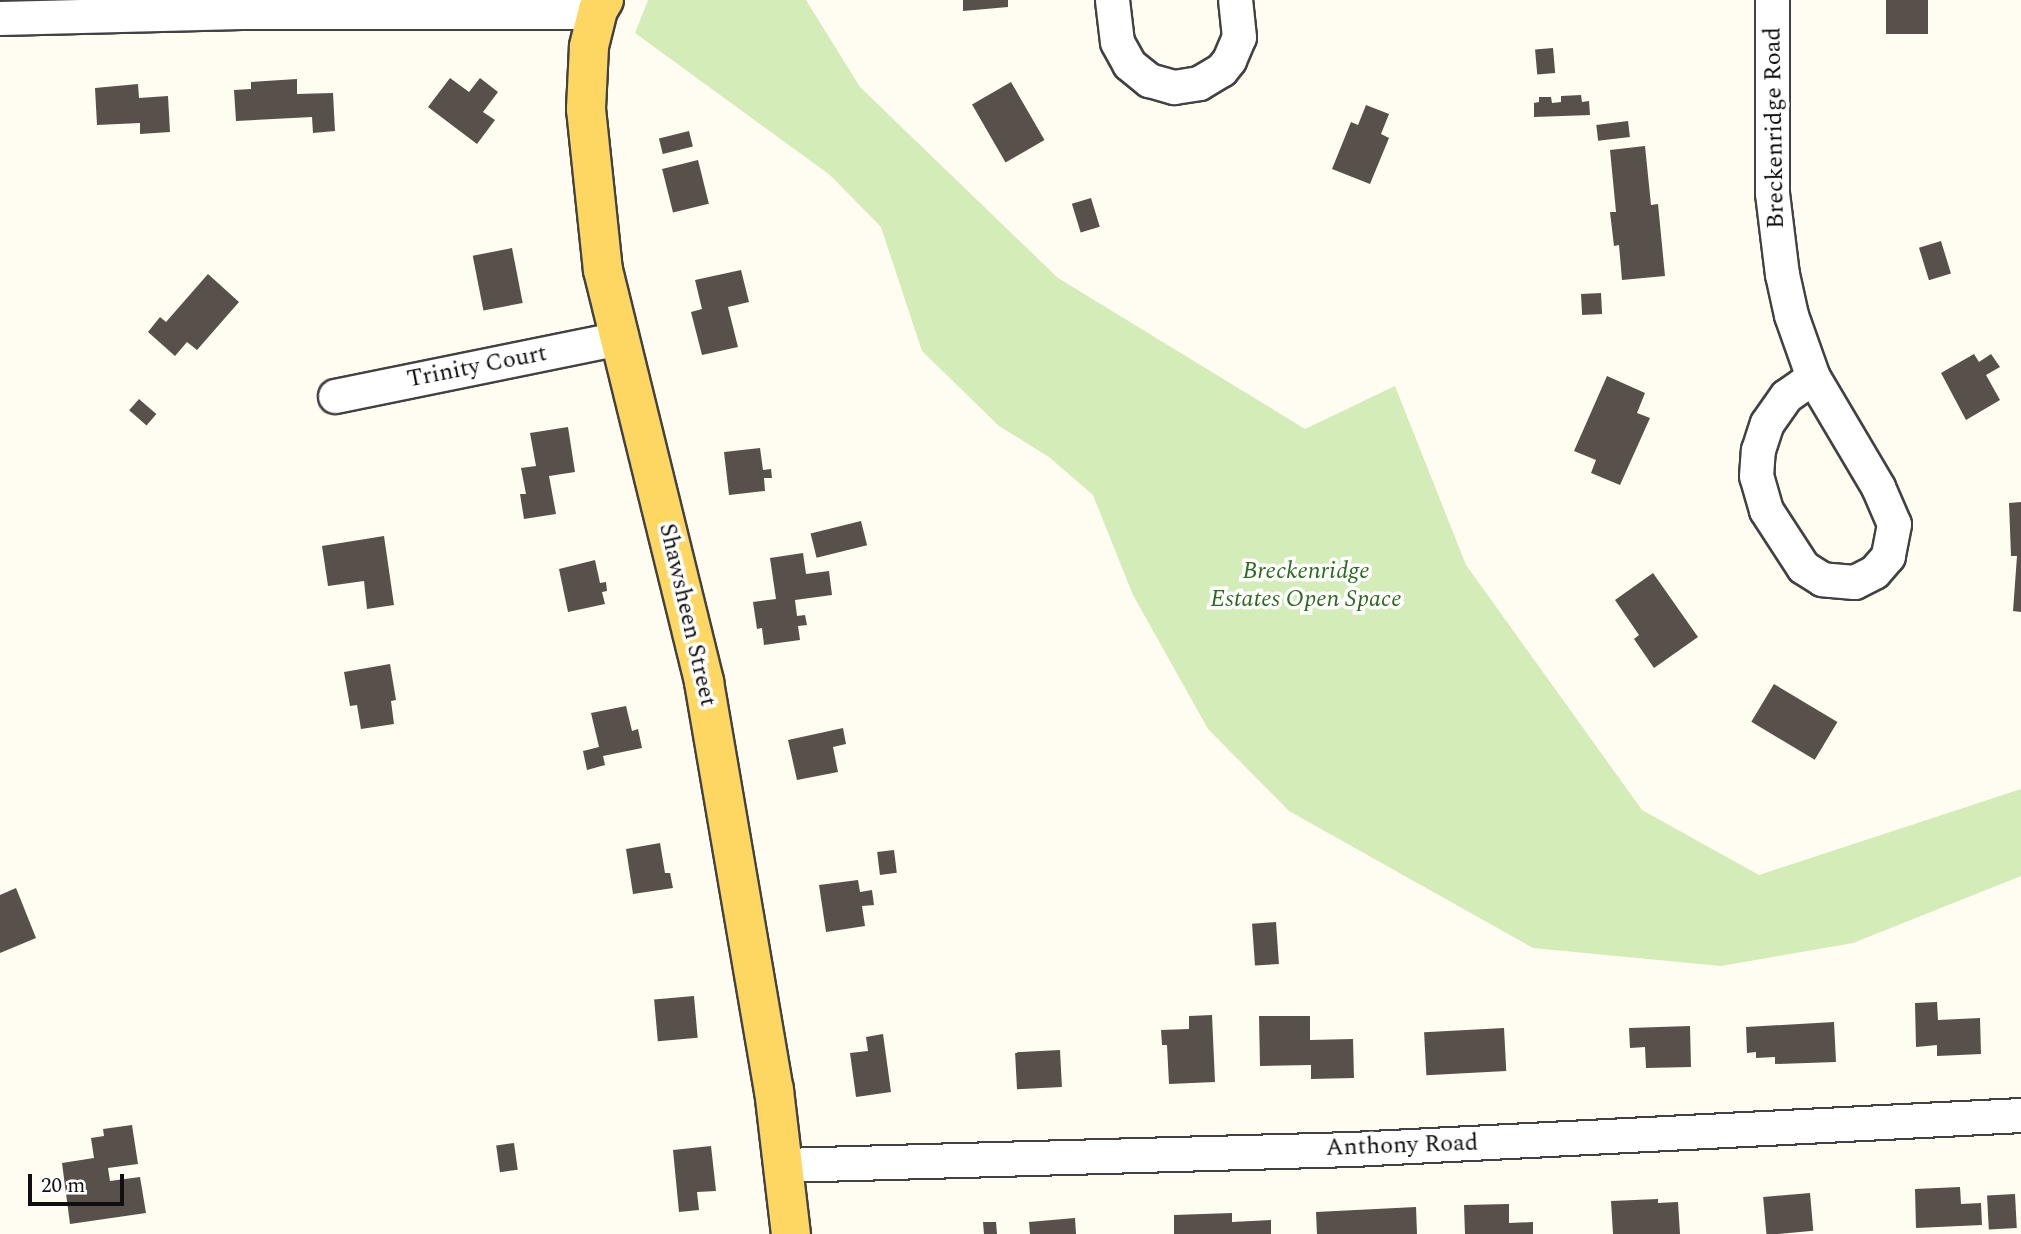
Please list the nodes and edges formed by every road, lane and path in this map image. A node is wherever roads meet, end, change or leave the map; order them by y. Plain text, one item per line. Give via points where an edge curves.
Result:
1 (1112, 0) edge
2 (1235, 0) edge
3 (1772, 0) edge
4 (601, 6) edge
5 (0, 18) edge
6 (620, 338) junction
7 (1813, 377) junction
8 (335, 396) dead end
9 (2021, 1115) edge
10 (783, 1165) junction
11 (790, 1234) edge

1 - 2 street via 1117,42 1129,64 1149,80 1174,87 1199,83 1228,60 1239,37
3 - 7 street, Breckenridge Road via 1776,232 1791,315
4 - 5 street
4 - 6 main road, Shawsheen Street via 589,47 586,109 603,270
6 - 8 street, Trinity Court
6 - 10 main road, Shawsheen Street via 704,682
7 - 7 street, Breckenridge Road via 1878,487 1894,524 1888,556 1874,572 1854,582 1822,579 1803,567 1766,510 1756,476 1758,450 1771,416 1786,396
9 - 10 street, Anthony Road via 1365,1148
10 - 11 main road, Shawsheen Street

